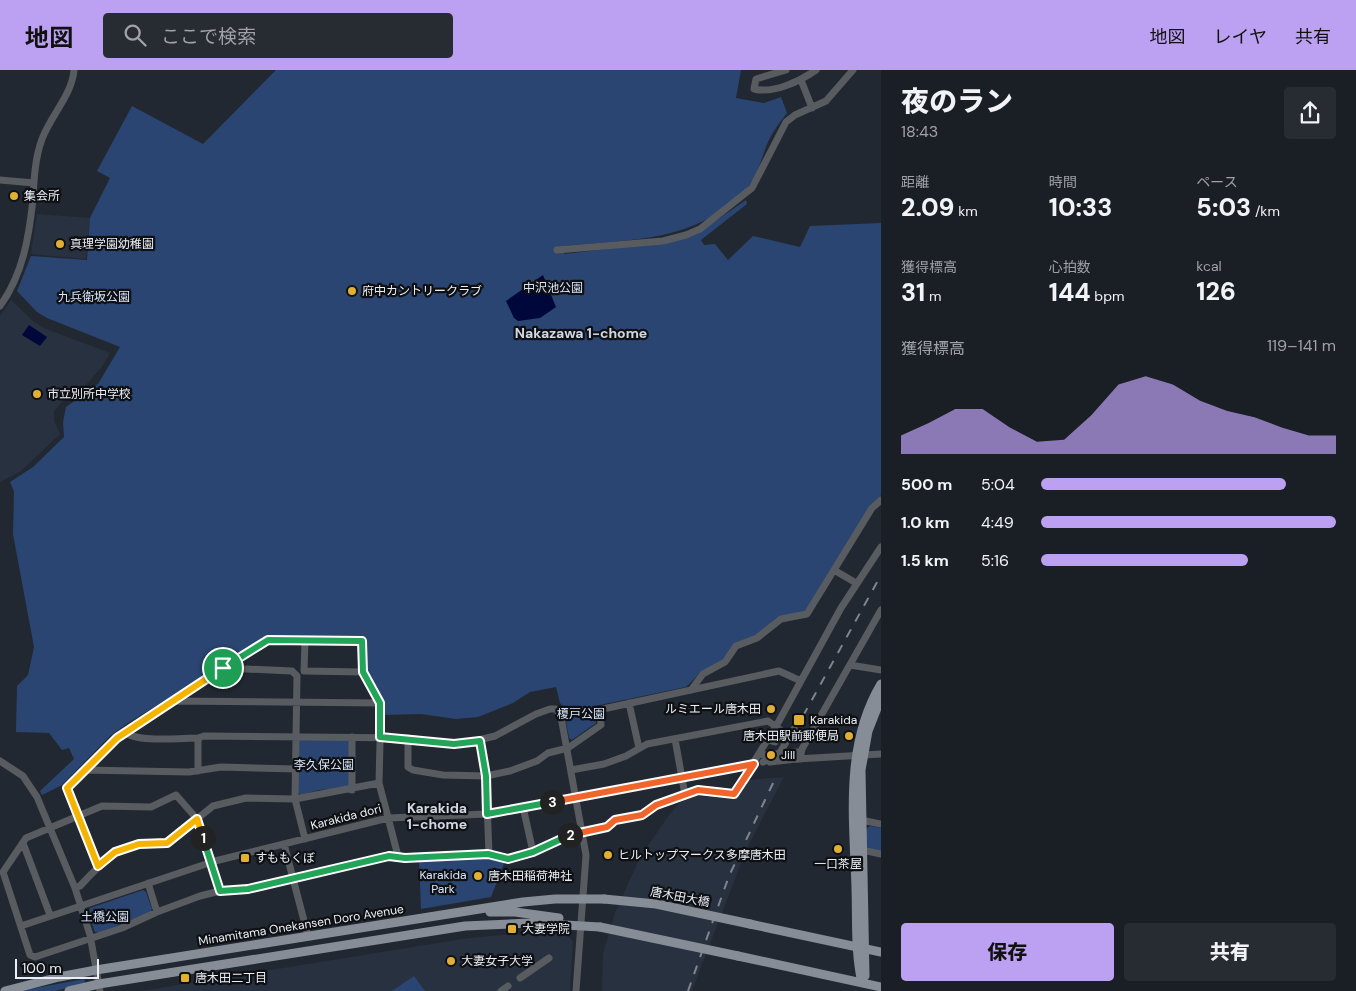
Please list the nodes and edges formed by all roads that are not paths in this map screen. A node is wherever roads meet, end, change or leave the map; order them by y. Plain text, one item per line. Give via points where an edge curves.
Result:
1 (74, 70) edge
2 (786, 70) edge
3 (816, 70) edge
4 (853, 70) edge
5 (801, 80) junction
6 (812, 108) junction
7 (0, 180) edge
8 (34, 183) junction
9 (557, 250) dead end
10 (0, 306) edge
11 (881, 500) edge
12 (881, 547) edge
13 (834, 570) junction
14 (856, 583) junction
15 (881, 610) edge
16 (305, 640) junction
17 (850, 665) junction
18 (223, 668) junction
19 (881, 670) edge
20 (363, 672) junction
21 (801, 681) junction
22 (881, 684) edge
23 (691, 690) junction
24 (881, 698) edge
25 (172, 701) junction
26 (297, 702) junction
27 (380, 703) junction
28 (630, 703) junction
29 (776, 725) junction
30 (794, 729) dead end
31 (125, 732) junction
32 (296, 737) junction
33 (352, 737) junction
34 (380, 737) junction
35 (198, 738) junction
36 (408, 738) junction
37 (675, 739) junction
38 (480, 741) junction
39 (568, 748) junction
40 (638, 748) junction
41 (779, 754) junction
42 (881, 754) edge
43 (859, 755) junction
44 (798, 757) junction
45 (761, 760) junction
46 (0, 761) edge
47 (296, 768) junction
48 (84, 770) junction
49 (571, 770) junction
50 (198, 771) junction
51 (486, 776) junction
52 (682, 777) junction
53 (380, 784) junction
54 (352, 790) junction
55 (685, 795) junction
56 (577, 797) junction
57 (295, 799) junction
58 (523, 807) junction
59 (487, 814) junction
60 (78, 816) junction
61 (388, 818) junction
62 (197, 819) junction
63 (861, 820) junction
64 (881, 824) edge
65 (50, 828) junction
66 (583, 831) junction
67 (304, 839) junction
68 (23, 843) junction
69 (284, 844) junction
70 (862, 850) junction
71 (533, 852) junction
72 (488, 854) junction
73 (881, 854) edge
74 (398, 856) junction
75 (210, 863) junction
76 (98, 866) junction
77 (294, 878) junction
78 (148, 883) junction
79 (75, 888) junction
80 (220, 891) junction
81 (584, 898) junction
82 (604, 899) joint
83 (81, 906) junction
84 (157, 912) junction
85 (462, 912) junction
86 (50, 915) junction
87 (21, 926) junction
88 (582, 926) junction
89 (308, 936) junction
90 (91, 938) junction
91 (862, 948) junction
92 (881, 952) edge
93 (549, 958) dead end
94 (96, 970) junction
95 (520, 978) dead end
96 (508, 986) dead end
97 (862, 987) edge
98 (881, 987) edge
99 (99, 988) edge
100 (5, 991) edge
101 (69, 991) edge
102 (501, 991) edge
103 (576, 991) edge

1 - 8 street via 68,90 50,119 42,140
2 - 5 street via 756,79 754,89 763,91
3 - 5 street
4 - 6 street via 826,101
5 - 6 street
6 - 9 street via 786,122 752,188 700,229 663,241
7 - 8 street
8 - 10 street via 26,251 14,283
11 - 13 street via 872,508
12 - 14 street
13 - 14 street
13 - 23 street via 807,614 781,619 757,638 736,646 725,662 703,674
14 - 21 street
15 - 17 street
16 - 18 street via 268,640
16 - 20 street via 362,641
16 - 20 street via 304,671
17 - 19 street
17 - 44 street
18 - 25 street
18 - 26 street via 292,671 297,676
20 - 27 street
21 - 23 street via 780,671
21 - 29 street
22 - 43 main road via 866,717
23 - 28 street
24 - 43 main road
25 - 26 street
25 - 31 street
26 - 27 street
26 - 32 street
27 - 34 street
28 - 39 street via 603,709 600,712 602,725
28 - 40 street
29 - 37 street via 768,721
29 - 45 street via 782,731 775,742 768,740
30 - 41 street
31 - 35 street via 136,738
31 - 48 street
32 - 33 street
32 - 35 street
32 - 47 street
33 - 34 street
33 - 54 street
34 - 36 street
34 - 53 street
35 - 50 street
36 - 38 street via 454,744
36 - 51 street via 408,767 413,770 443,775
37 - 40 street
37 - 52 street
38 - 39 street via 536,714 554,709 560,714
38 - 51 street
39 - 49 street
39 - 51 street via 548,753 537,762
40 - 49 street via 604,764
41 - 44 street
41 - 45 street
42 - 43 street, Karakida dori
43 - 44 street, Karakida dori
43 - 63 main road
43 - 91 main road via 854,786
44 - 45 street, Karakida dori, bridge
45 - 52 street, Karakida dori
45 - 55 street via 736,793 698,790
46 - 65 street via 30,784
47 - 50 street
47 - 57 street
48 - 50 street
48 - 60 street via 67,788
49 - 56 street
51 - 59 street
52 - 55 street
52 - 56 street, Karakida dori
53 - 54 street
53 - 61 street
54 - 57 street
55 - 66 street via 656,805 642,815
56 - 58 street, Karakida dori
56 - 66 street
57 - 62 street via 246,798 213,806
57 - 67 street
58 - 59 street, Karakida dori
58 - 71 street
59 - 61 street, Karakida dori
59 - 72 street
60 - 62 street via 102,806 156,806 176,794
60 - 65 street
60 - 76 street
61 - 67 street, Karakida dori
61 - 74 street
62 - 75 street
62 - 76 street via 167,843 139,844 115,852
63 - 64 street
63 - 70 main road
65 - 68 street via 26,838
65 - 79 street
66 - 71 street
66 - 81 street via 587,863
67 - 69 street, Karakida dori
68 - 86 street
68 - 87 street via 3,872
69 - 75 street, Karakida dori
69 - 77 street
70 - 73 street
70 - 91 main road
71 - 72 street via 508,859
72 - 74 street
74 - 77 street
75 - 78 street, Karakida dori
75 - 80 street
76 - 79 street
77 - 80 street via 248,889
77 - 89 street
78 - 83 street, Karakida dori
78 - 84 street
79 - 83 street
80 - 84 street
81 - 82 main road, Minamitama Onekansen Doro Avenue
81 - 85 main road, Minamitama Onekansen Doro Avenue via 542,900
81 - 88 street
82 - 91 main road, 唐木田大橋, bridge via 656,904
83 - 86 street, Karakida dori
83 - 90 street
84 - 90 street
85 - 88 main road via 521,913 574,919
85 - 89 main road, Minamitama Onekansen Doro Avenue
86 - 87 street, Karakida dori
87 - 90 street via 33,957
88 - 97 main road, bridge via 738,956
88 - 99 main road via 505,923 465,926
88 - 103 street
89 - 94 main road, Minamitama Onekansen Doro Avenue
90 - 94 street
91 - 92 main road
91 - 97 main road
93 - 95 street
94 - 99 street
94 - 100 main road, Minamitama Onekansen Doro Avenue
96 - 102 street
97 - 98 main road
99 - 101 main road

